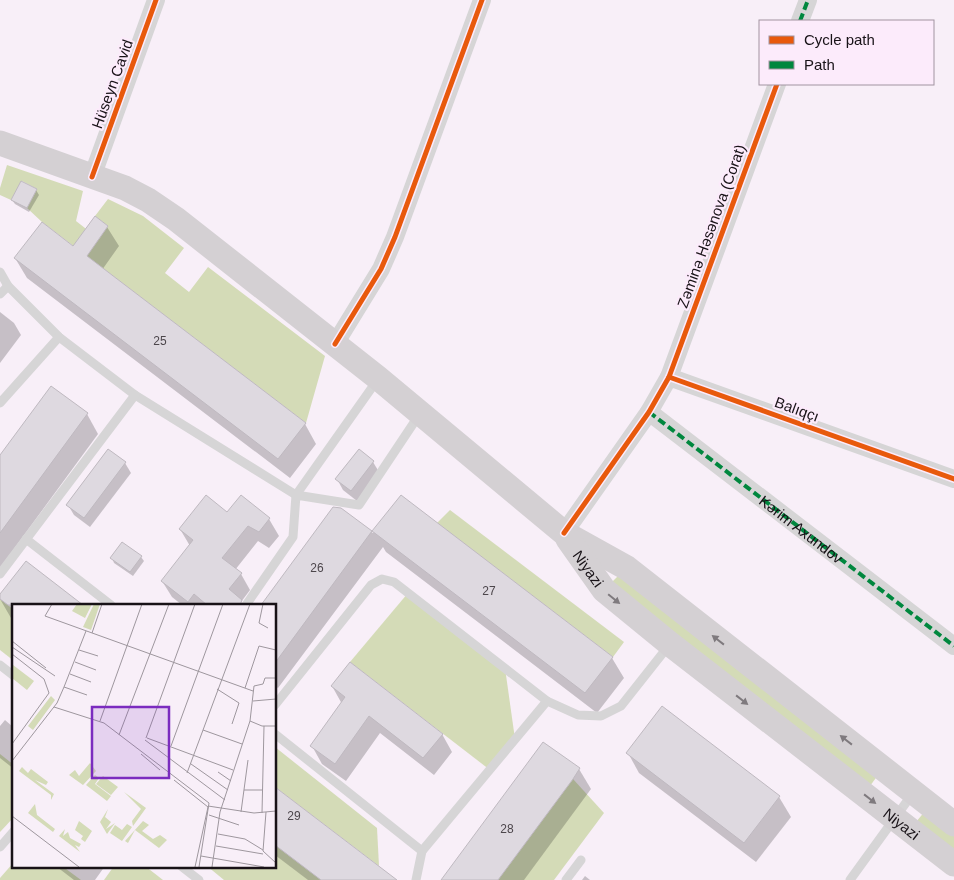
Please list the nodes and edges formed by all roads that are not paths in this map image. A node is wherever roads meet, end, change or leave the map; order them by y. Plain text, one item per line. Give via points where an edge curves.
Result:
1 (156, 0) edge
2 (482, 0) edge
3 (808, 0) edge
4 (800, 20) edge
5 (777, 85) edge
6 (0, 143) edge
7 (92, 177) junction
8 (0, 272) edge
9 (8, 286) junction
10 (0, 294) edge
11 (59, 337) junction
12 (335, 344) junction
13 (669, 377) junction
14 (378, 378) junction
15 (135, 396) junction
16 (0, 403) edge
17 (421, 412) junction
18 (649, 412) junction
19 (954, 479) edge
20 (296, 495) junction
21 (564, 533) junction
22 (26, 540) junction
23 (0, 574) edge
24 (111, 604) edge
25 (247, 604) edge
26 (670, 644) junction
27 (954, 646) edge
28 (0, 665) edge
29 (12, 674) edge
30 (547, 701) junction
31 (276, 704) edge
32 (276, 735) edge
33 (914, 793) junction
34 (895, 818) junction
35 (954, 824) edge
36 (12, 834) edge
37 (0, 847) edge
38 (422, 851) junction
39 (581, 860) dead end
40 (954, 864) edge
41 (184, 868) edge
42 (199, 880) edge
43 (416, 880) edge
44 (566, 880) edge
45 (850, 880) edge

1 - 7 street, Hüseyn Cavid
2 - 12 street via 395,237 381,269
3 - 4 street
5 - 13 street, Zəminə Həsənova (Corat)
6 - 7 main road
7 - 12 main road via 125,188 176,219
8 - 9 lane
9 - 10 lane
9 - 11 lane
11 - 15 lane
11 - 16 lane
12 - 14 main road
13 - 18 street
13 - 19 street, Balıqçı
14 - 17 main road
14 - 20 lane
15 - 20 lane
15 - 22 lane
17 - 20 lane via 359,505
17 - 21 main road
18 - 21 street
18 - 27 street, Kərim Axundov
20 - 25 lane via 293,537
21 -> 26 main road, Niyazi via 604,590
33 -> 21 main road, Niyazi via 627,568
22 - 23 lane
22 - 24 lane
26 - 30 lane via 621,706 602,716 578,715
26 -> 34 main road, Niyazi
28 - 29 lane
30 - 31 lane via 394,582 382,579 371,585
30 - 38 lane
32 - 38 lane
33 - 34 lane
33 - 35 main road, Niyazi
34 - 40 main road, Niyazi
34 - 45 lane
36 - 37 lane
38 - 43 lane
39 - 44 lane
41 - 42 lane

